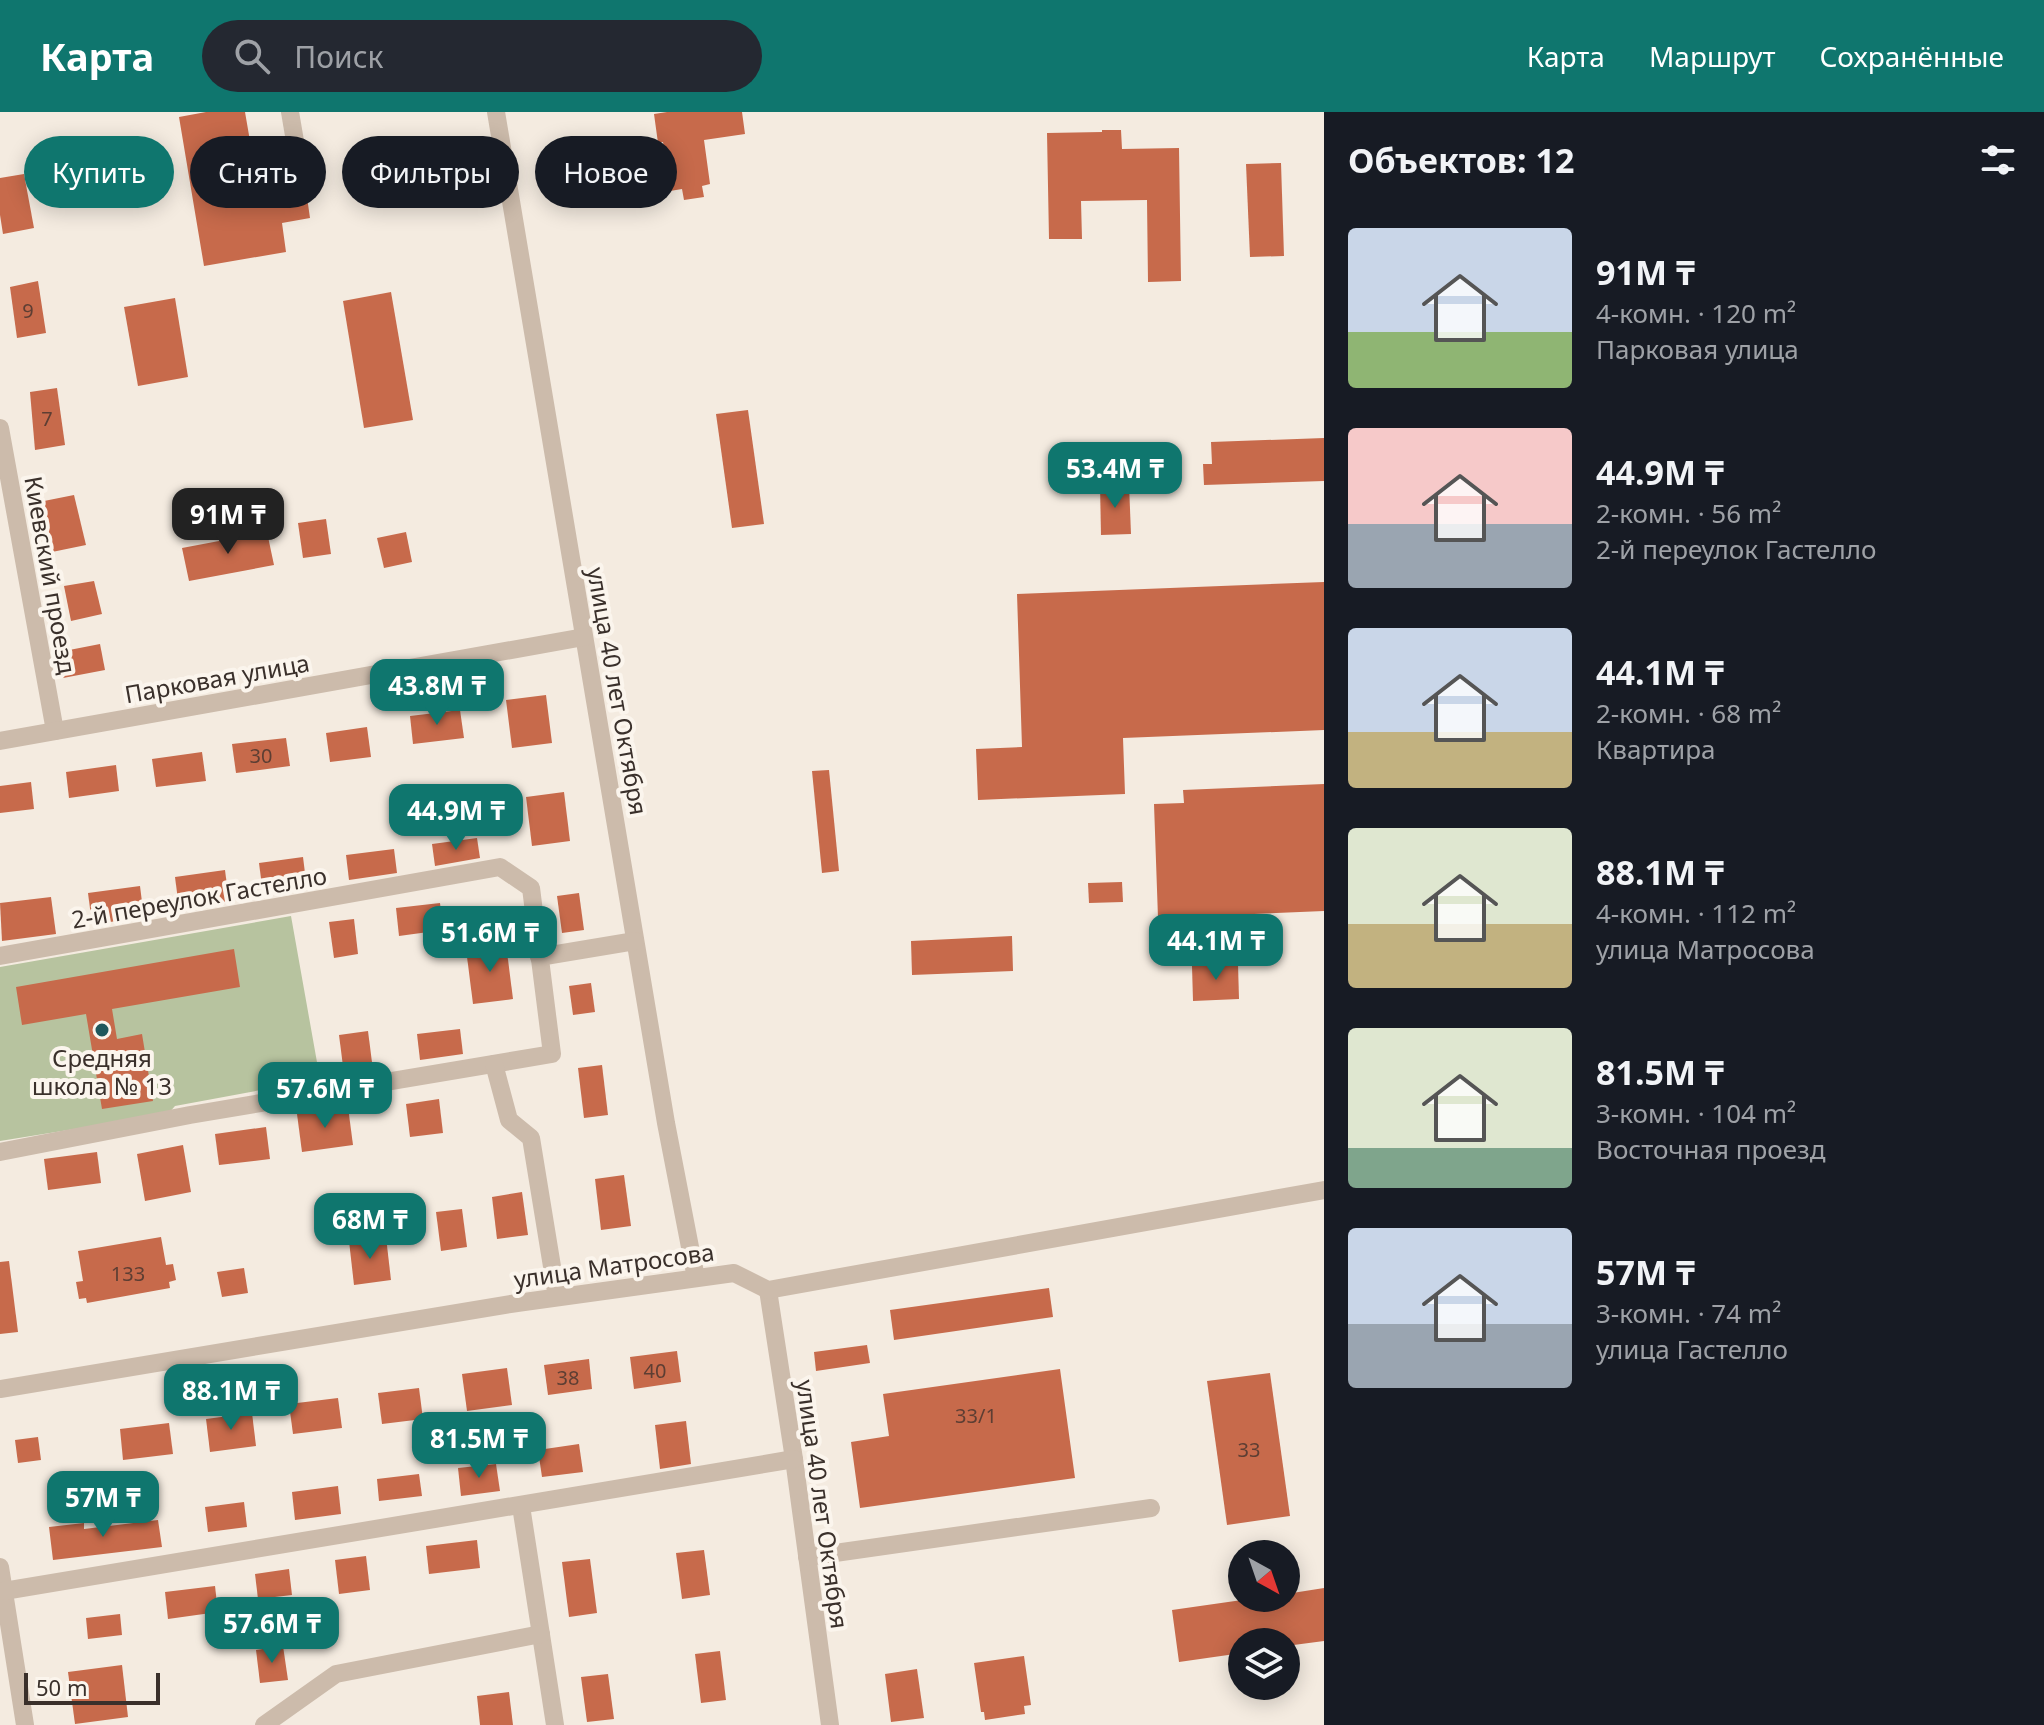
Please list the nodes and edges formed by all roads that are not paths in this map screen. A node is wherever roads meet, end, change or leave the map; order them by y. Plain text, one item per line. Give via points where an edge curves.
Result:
1 (290, 112) edge
2 (496, 112) edge
3 (294, 136) edge
4 (0, 428) edge
5 (584, 637) junction
6 (55, 731) junction
7 (0, 741) edge
8 (635, 941) junction
9 (0, 956) edge
10 (539, 957) junction
11 (494, 1064) junction
12 (0, 1152) edge
13 (1324, 1190) edge
14 (696, 1278) junction
15 (768, 1290) junction
16 (557, 1297) junction
17 (0, 1389) edge
18 (794, 1459) junction
19 (521, 1506) junction
20 (1151, 1508) dead end
21 (807, 1557) junction
22 (0, 1567) edge
23 (4, 1591) junction
24 (541, 1634) junction
25 (25, 1725) edge
26 (264, 1725) edge
27 (555, 1725) edge
28 (830, 1725) edge

1 - 3 street
2 - 5 street, улица 40 лет Октября
4 - 6 street, Киевский проезд
5 - 6 street, Парковая улица
5 - 8 street, улица 40 лет Октября
6 - 7 street, Парковая улица
8 - 10 street
8 - 14 street, улица 40 лет Октября
9 - 10 street, 2-й переулок Гастелло via 500,867 531,888
10 - 11 street via 552,1054
11 - 12 street
11 - 16 street via 509,1120 531,1138
13 - 15 street
14 - 15 street, улица Матросова via 734,1273
14 - 16 street, улица Матросова
15 - 18 street, улица 40 лет Октября
16 - 17 street, улица Матросова
18 - 19 street
18 - 21 street, улица 40 лет Октября
19 - 23 street
19 - 24 street
20 - 21 street
21 - 28 street, улица 40 лет Октября
22 - 23 street
23 - 25 street
24 - 26 street via 336,1674
24 - 27 street

